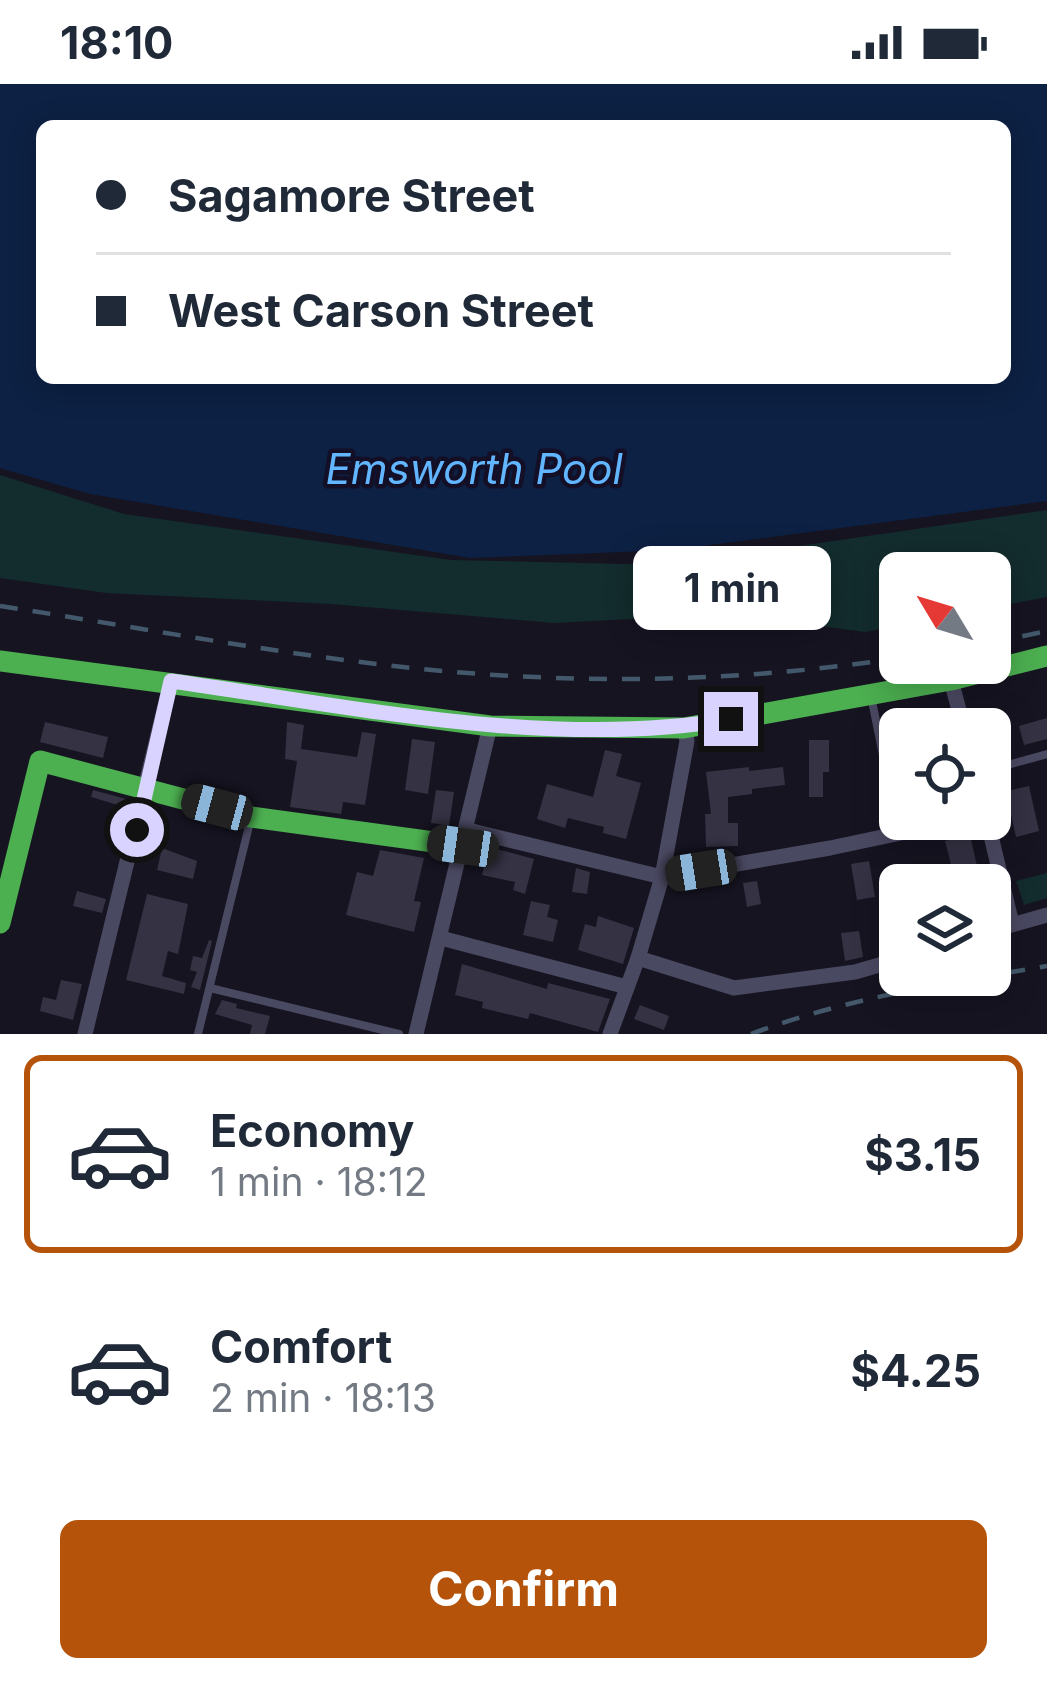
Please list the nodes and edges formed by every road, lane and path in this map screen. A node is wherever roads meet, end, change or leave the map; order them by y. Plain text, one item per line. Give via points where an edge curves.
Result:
1 (1047, 656) edge
2 (0, 661) edge
3 (1011, 665) edge
4 (49, 667) junction
5 (171, 681) junction
6 (0, 682) edge
7 (928, 684) edge
8 (871, 694) junction
9 (490, 726) junction
10 (684, 728) junction
11 (879, 735) edge
12 (1047, 754) edge
13 (1011, 764) edge
14 (148, 789) junction
15 (251, 817) junction
16 (465, 838) junction
17 (879, 838) edge
18 (992, 840) edge
19 (662, 877) junction
20 (1047, 915) edge
21 (0, 923) edge
22 (1012, 924) joint
23 (441, 938) junction
24 (638, 958) junction
25 (879, 965) edge
26 (627, 987) junction
27 (210, 988) junction
28 (85, 1034) edge
29 (197, 1034) edge
30 (398, 1034) edge
31 (416, 1034) edge
32 (610, 1034) edge

1 - 3 main road
2 - 4 main road
4 - 5 main road
4 - 6 main road
5 - 9 main road
5 - 14 street
7 - 8 main road
8 - 10 main road
8 - 11 lane
9 - 10 main road
9 - 16 street
10 - 19 street
12 - 13 lane
14 - 15 main road
14 - 21 main road via 40,760
14 - 28 street
15 - 16 main road
15 - 27 lane
16 - 19 street
16 - 23 street
17 - 19 street
18 - 22 street
19 - 24 street
20 - 22 street
23 - 26 street
23 - 31 street
24 - 25 street via 734,988
24 - 26 street
26 - 32 street
27 - 29 lane
27 - 30 lane

